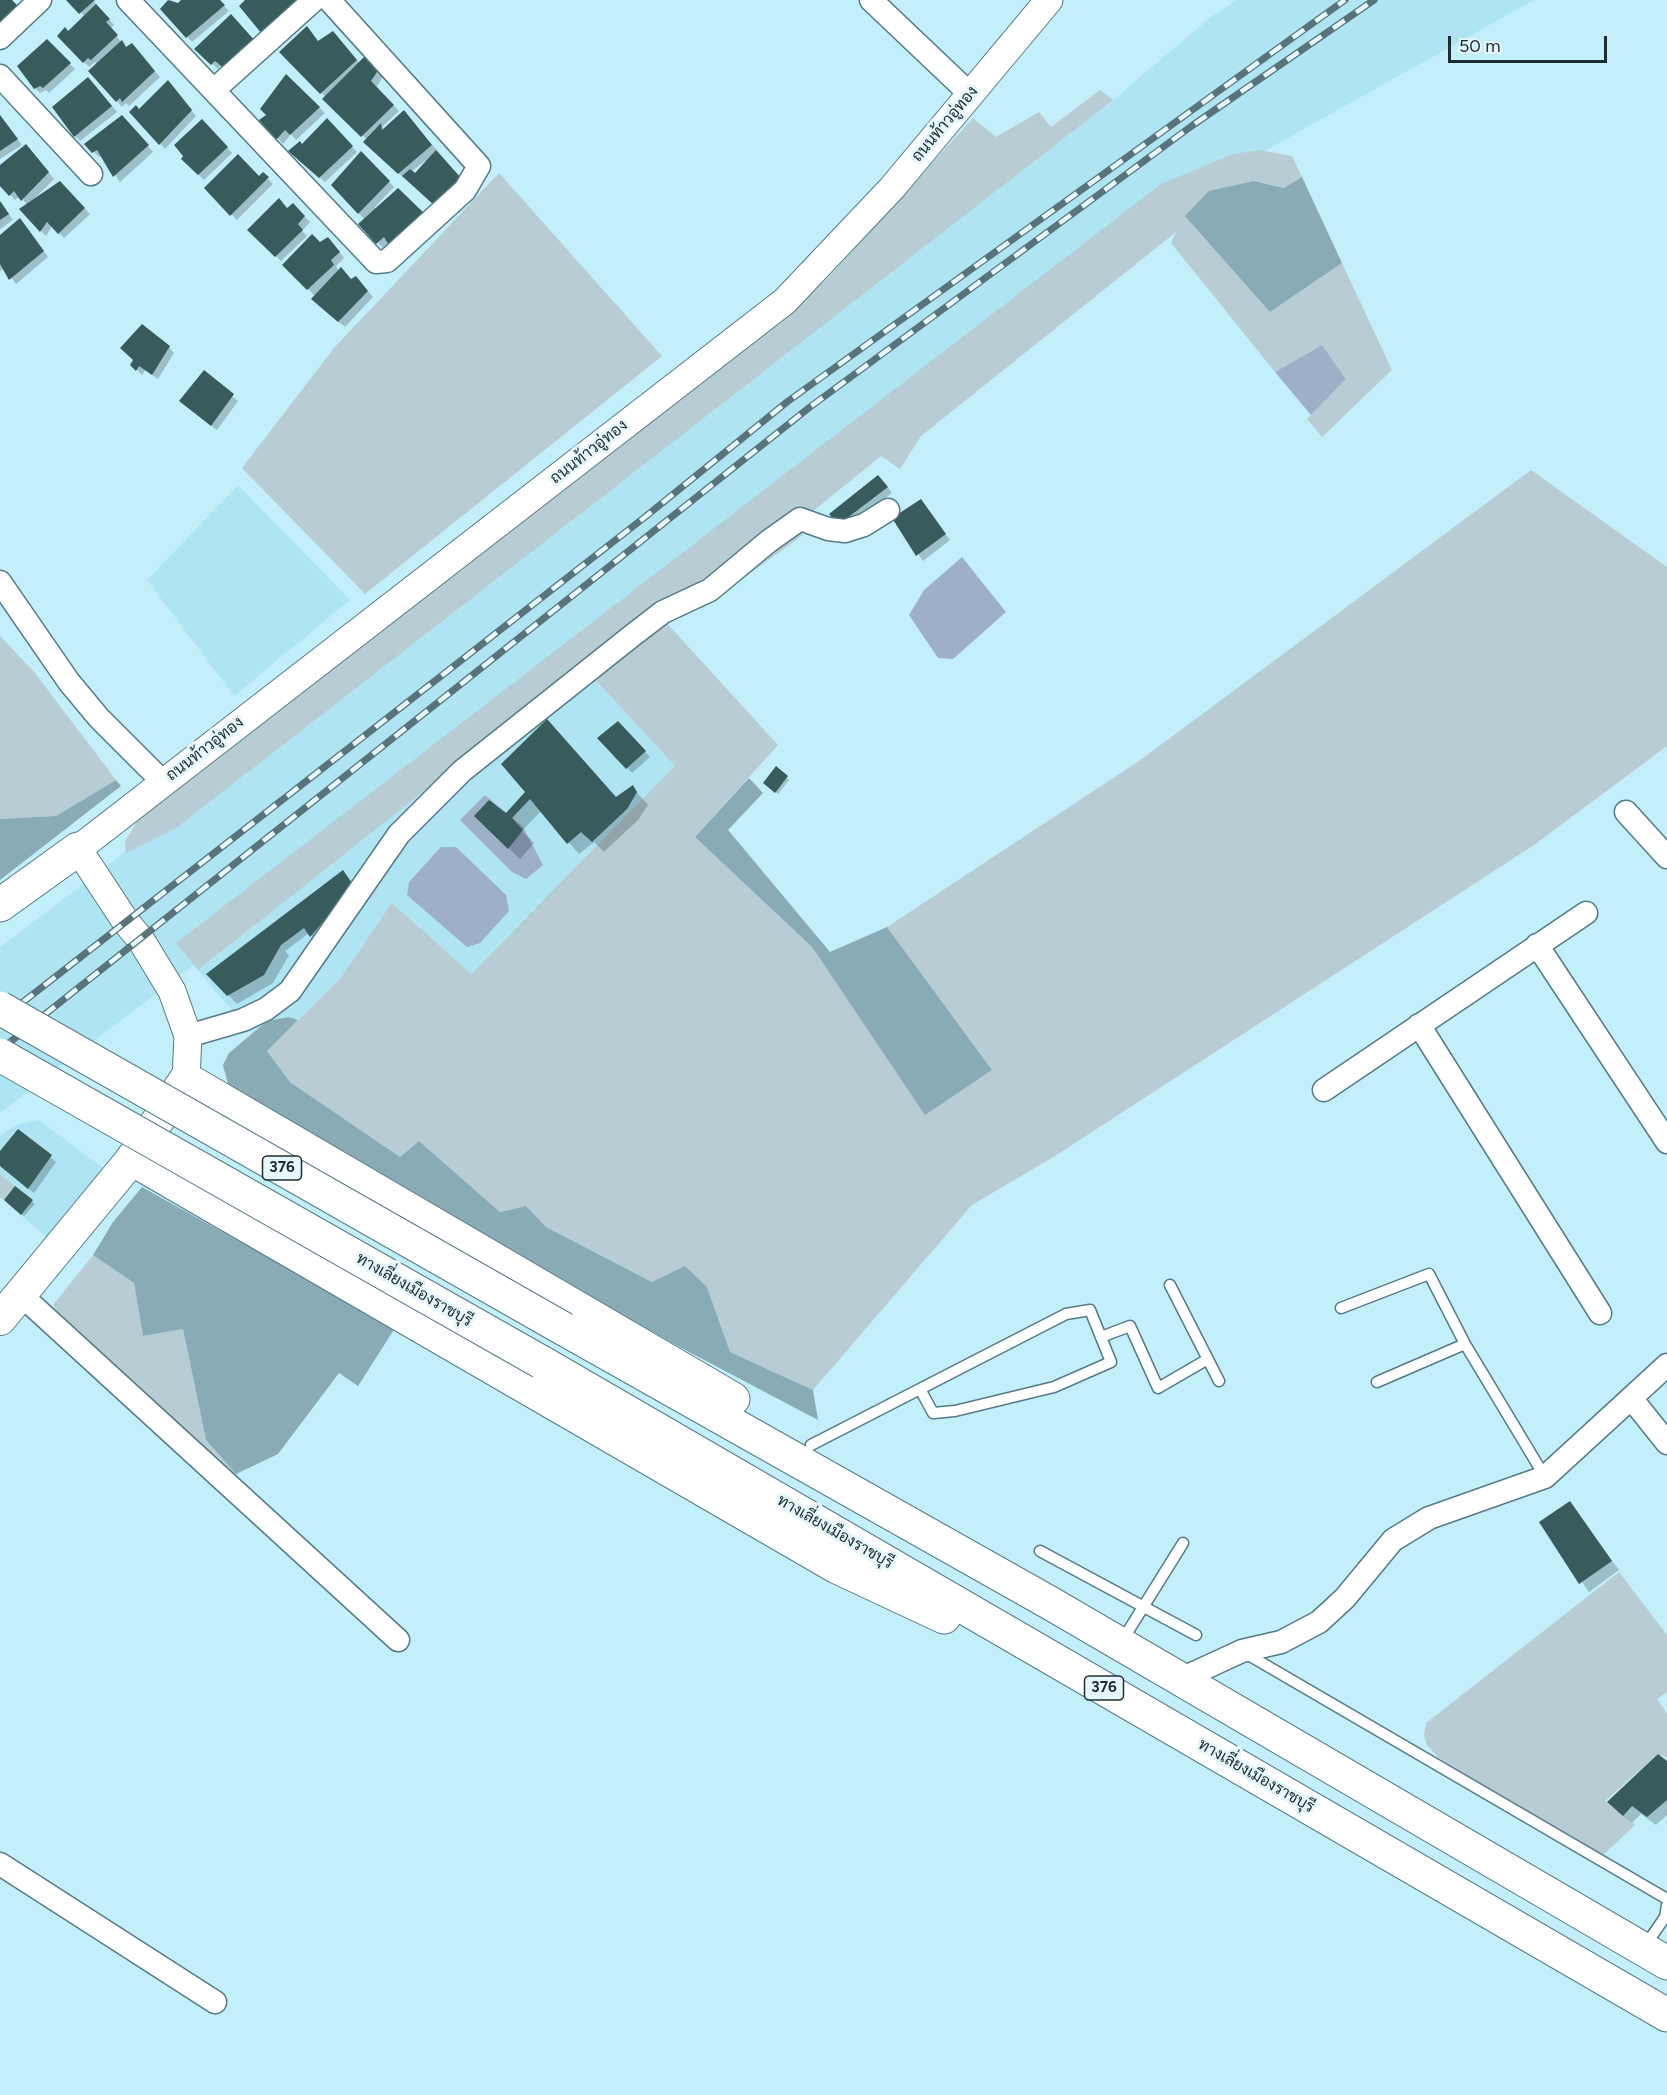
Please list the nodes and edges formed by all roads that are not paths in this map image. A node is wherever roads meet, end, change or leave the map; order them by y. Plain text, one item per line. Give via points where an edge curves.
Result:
1 (40, 0) edge
2 (128, 0) edge
3 (314, 0) edge
4 (329, 0) edge
5 (871, 0) edge
6 (1049, 0) edge
7 (0, 38) edge
8 (0, 76) edge
9 (215, 89) junction
10 (970, 94) junction
11 (91, 174) dead end
12 (888, 510) dead end
13 (0, 582) edge
14 (162, 782) junction
15 (1626, 812) dead end
16 (78, 849) junction
17 (1667, 857) edge
18 (0, 905) edge
19 (1586, 913) dead end
20 (1537, 945) junction
21 (0, 1008) edge
22 (1419, 1025) junction
23 (188, 1036) junction
24 (0, 1055) edge
25 (186, 1079) junction
26 (1324, 1090) dead end
27 (1667, 1142) edge
28 (132, 1160) junction
29 (1170, 1285) dead end
30 (20, 1294) junction
31 (1341, 1308) dead end
32 (1600, 1313) dead end
33 (0, 1319) edge
34 (1101, 1337) junction
35 (1465, 1344) junction
36 (1208, 1359) junction
37 (1667, 1365) edge
38 (1220, 1381) dead end
39 (1377, 1382) dead end
40 (920, 1389) junction
41 (1631, 1398) junction
42 (1667, 1443) edge
43 (811, 1445) junction
44 (1545, 1477) junction
45 (1183, 1543) dead end
46 (1040, 1551) dead end
47 (1050, 1603) junction
48 (1143, 1607) junction
49 (1196, 1635) dead end
50 (398, 1640) dead end
51 (1120, 1644) junction
52 (1242, 1651) junction
53 (1181, 1679) junction
54 (1149, 1714) junction
55 (0, 1864) edge
56 (1667, 1899) edge
57 (1667, 1905) edge
58 (1655, 1956) edge
59 (215, 2002) dead end
60 (1667, 2015) edge

1 - 7 street
2 - 9 street
3 - 9 street
4 - 9 street via 479,166 465,190 387,261 376,262
5 - 10 street
6 - 10 street, ถนนท้าวอู่ทอง
8 - 11 street
10 - 14 street, ถนนท้าวอู่ทอง via 892,188 785,301
12 - 23 street via 846,531 800,519 710,590 663,612 462,771 399,834 290,991 243,1020
13 - 14 street via 69,682
14 - 16 street, ถนนท้าวอู่ทอง
15 - 17 street
16 - 18 main road
16 - 23 street via 172,991
19 - 20 street
20 - 22 street
20 - 27 street
21 - 47 main road, 376, bridge
22 - 26 street
22 - 32 street
23 - 25 street
24 - 54 main road, ทางเลี่ยงเมืองราชบุรี / 376, bridge
25 - 28 main road
25 - 43 main road
28 - 30 main road
28 - 54 main road via 837,1567
29 - 36 lane
30 - 33 main road
30 - 50 street
31 - 35 lane via 1429,1274
34 - 36 lane via 1130,1326 1158,1388
34 - 40 lane via 1090,1310 1066,1314
34 - 40 lane via 1111,1362 1054,1388 933,1413
35 - 39 lane
35 - 44 lane
36 - 38 lane
37 - 41 street
40 - 43 lane
41 - 42 street
41 - 44 street
43 - 47 main road via 874,1482
44 - 52 street via 1429,1518 1393,1540 1345,1598 1319,1622 1281,1642
45 - 48 lane
46 - 48 lane
47 - 51 main road, 376
48 - 49 lane
48 - 51 lane
51 - 53 main road, 376
52 - 53 street
52 - 56 lane
53 - 58 main road, 376
54 - 60 main road, ทางเลี่ยงเมืองราชบุรี / 376
55 - 59 street
57 - 58 lane

